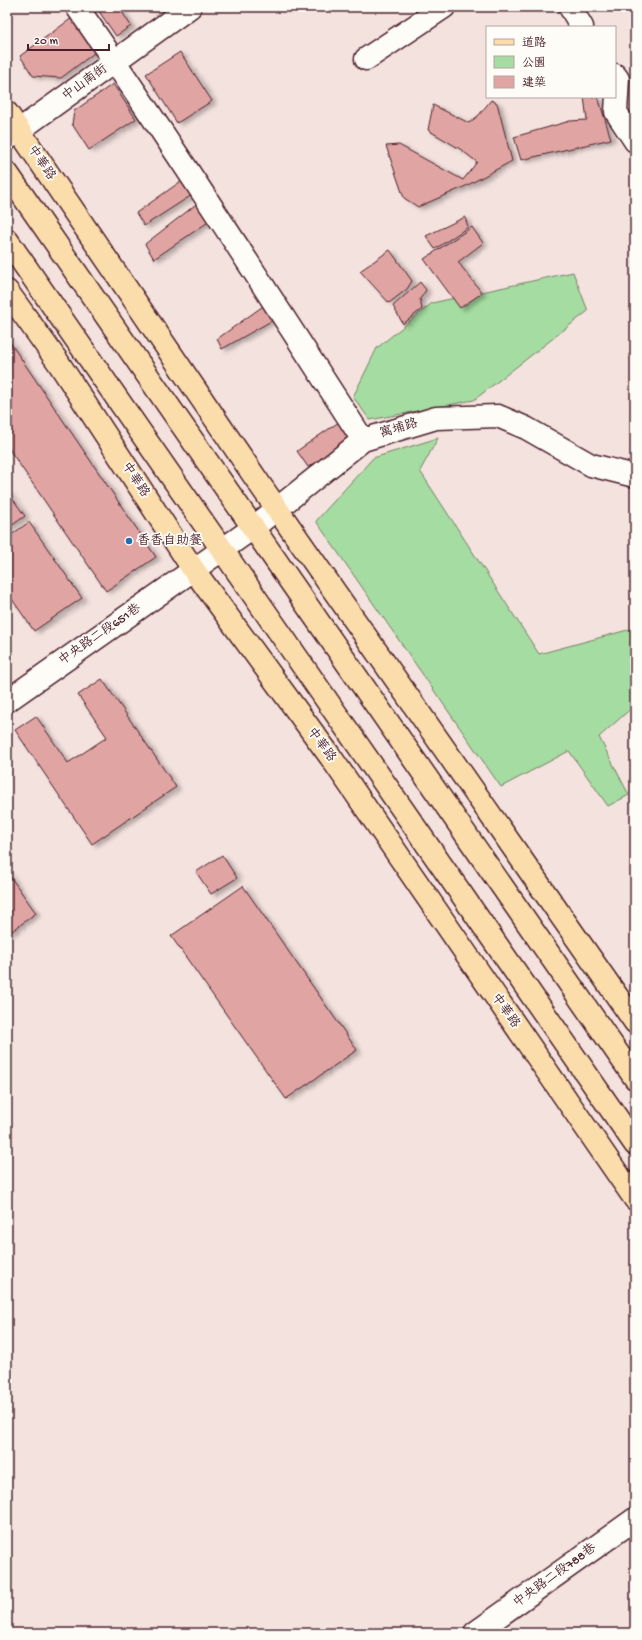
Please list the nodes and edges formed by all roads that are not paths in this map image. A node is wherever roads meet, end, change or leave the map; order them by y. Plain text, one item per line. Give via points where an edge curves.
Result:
1 (77, 7) edge
2 (190, 7) edge
3 (444, 7) edge
4 (570, 7) edge
5 (581, 26) edge
6 (366, 59) dead end
7 (115, 61) junction
8 (616, 76) edge
9 (7, 113) edge
10 (13, 135) edge
11 (635, 141) edge
12 (7, 173) edge
13 (7, 240) edge
14 (7, 291) edge
15 (363, 440) junction
16 (635, 476) edge
17 (277, 509) junction
18 (253, 528) junction
19 (222, 549) junction
20 (193, 569) junction
21 (7, 701) edge
22 (635, 1022) edge
23 (635, 1078) edge
24 (635, 1144) edge
25 (635, 1199) edge
26 (635, 1519) edge
27 (475, 1633) edge

1 - 7 street
2 - 7 street, 中山南街
3 - 6 street
4 - 5 street
7 - 10 street, 中山南街
7 - 15 street
8 - 11 street via 616,112
9 - 10 main road, 中華路
10 - 17 main road, 中華路
12 - 18 main road
13 - 19 main road
14 - 20 main road, 中華路 via 58,362
15 - 16 street, 寓埔路 via 436,418 498,416 526,428 591,464
15 - 17 street, 寓埔路
17 - 18 street, 寓埔路
17 - 22 main road, 中華路
18 - 19 street, 寓埔路
18 - 23 main road
19 - 20 street, 寓埔路
19 - 24 main road
20 - 21 street, 中央路二段651巷
20 - 25 main road, 中華路 via 330,756
26 - 27 street, 中央路二段788巷

